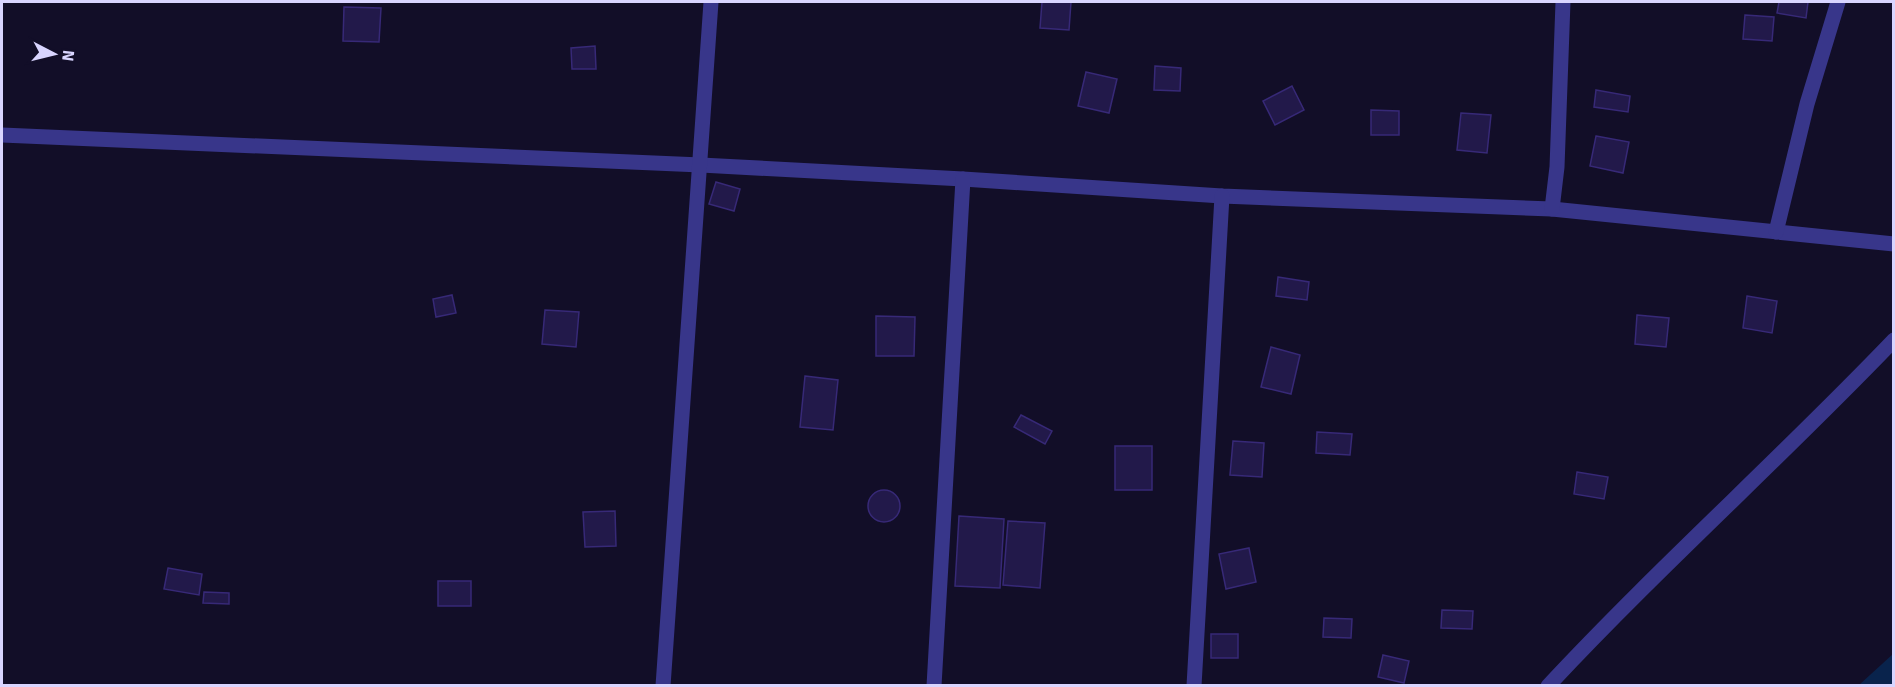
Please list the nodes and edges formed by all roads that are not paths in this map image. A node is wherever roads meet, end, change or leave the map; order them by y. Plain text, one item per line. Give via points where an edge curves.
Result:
1 (711, 2) edge
2 (1563, 2) edge
3 (1839, 2) edge
4 (2, 135) edge
5 (701, 165) junction
6 (963, 179) junction
7 (1222, 196) junction
8 (1552, 209) junction
9 (1776, 232) junction
10 (1893, 244) edge
11 (1893, 340) edge
12 (663, 686) edge
13 (934, 686) edge
14 (1194, 686) edge
15 (1548, 686) edge

1 - 5 street
2 - 8 street
3 - 9 street via 1807,104
4 - 5 street
5 - 6 street
5 - 12 street
6 - 7 street
6 - 13 street
7 - 8 street
7 - 14 street
8 - 9 street
9 - 10 street
11 - 15 street via 1615,614

